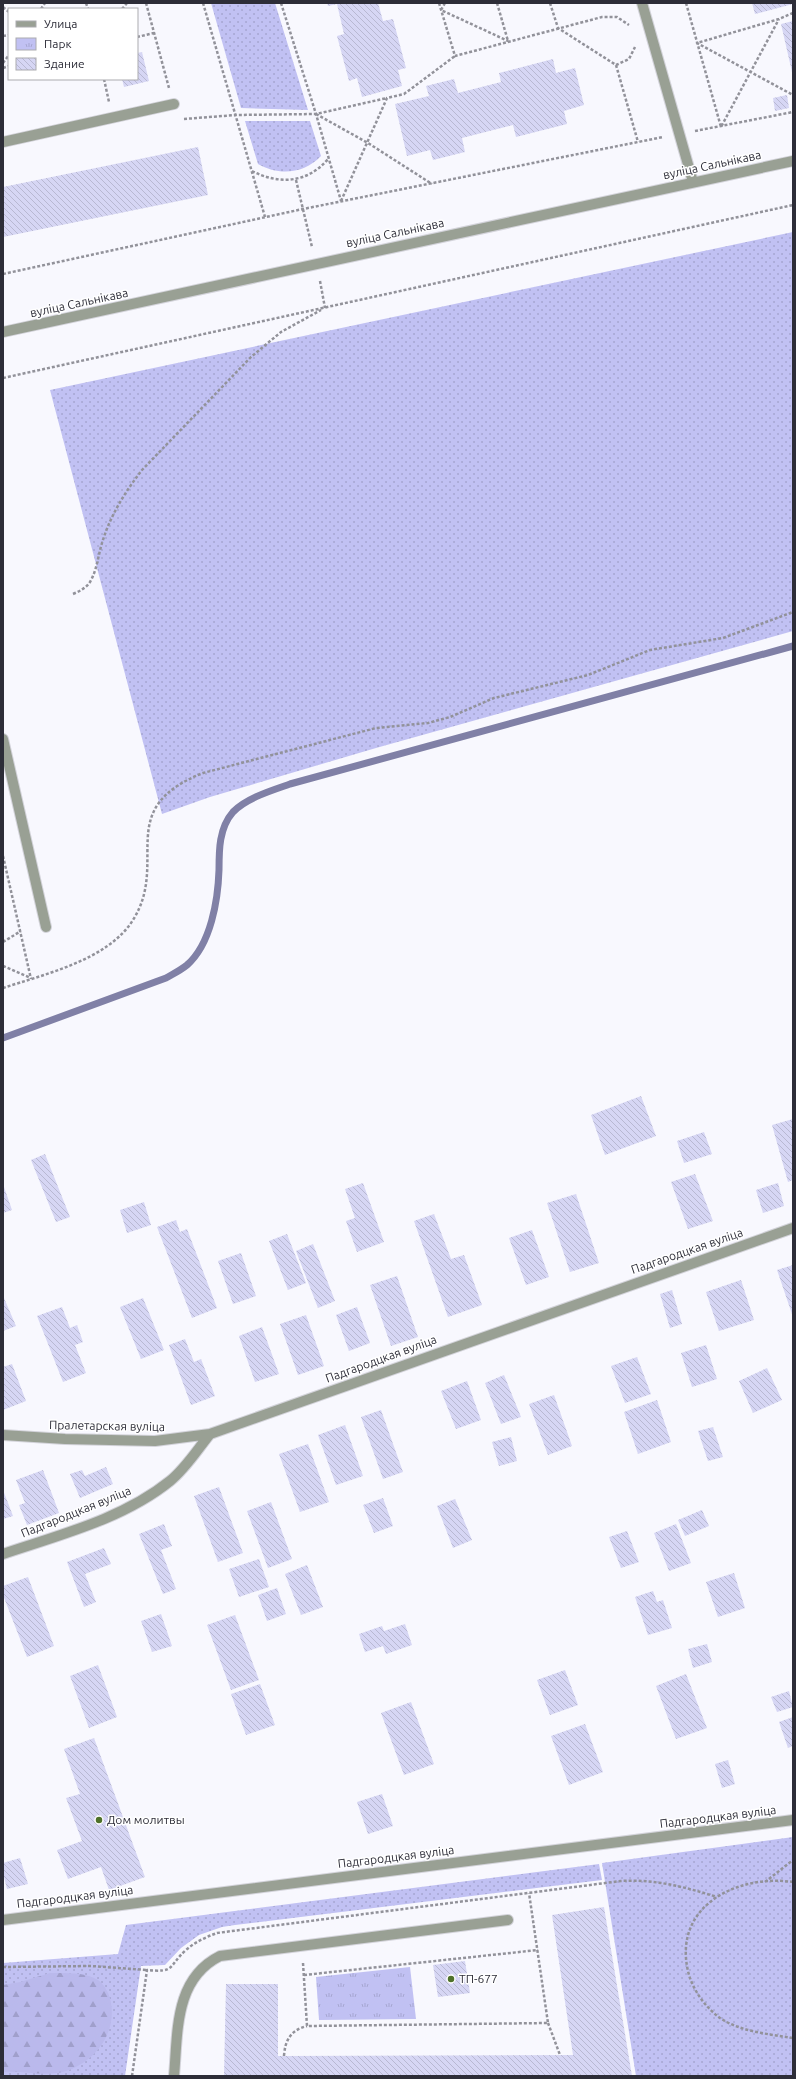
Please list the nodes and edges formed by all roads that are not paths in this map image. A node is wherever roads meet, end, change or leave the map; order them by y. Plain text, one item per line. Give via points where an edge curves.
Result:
1 (642, 3) edge
2 (174, 104) road end
3 (3, 142) edge
4 (793, 161) edge
5 (693, 182) junction
6 (3, 332) edge
7 (3, 739) edge
8 (46, 927) dead end
9 (793, 1228) edge
10 (210, 1434) junction
11 (3, 1435) edge
12 (3, 1554) edge
13 (793, 1820) edge
14 (3, 1920) edge
15 (508, 1920) dead end
16 (174, 2076) edge

1 - 5 street
2 - 3 street
4 - 5 street, вуліца Сальнікава
5 - 6 street, вуліца Сальнікава
7 - 8 street
9 - 10 street, Падгародцкая вуліца
10 - 11 street, Пралетарская вуліца via 155,1441
10 - 12 street, Падгародцкая вуліца via 171,1480 141,1500 99,1520
13 - 14 street, Падгародцкая вуліца
15 - 16 street via 220,1956 208,1962 189,1985 183,2001

